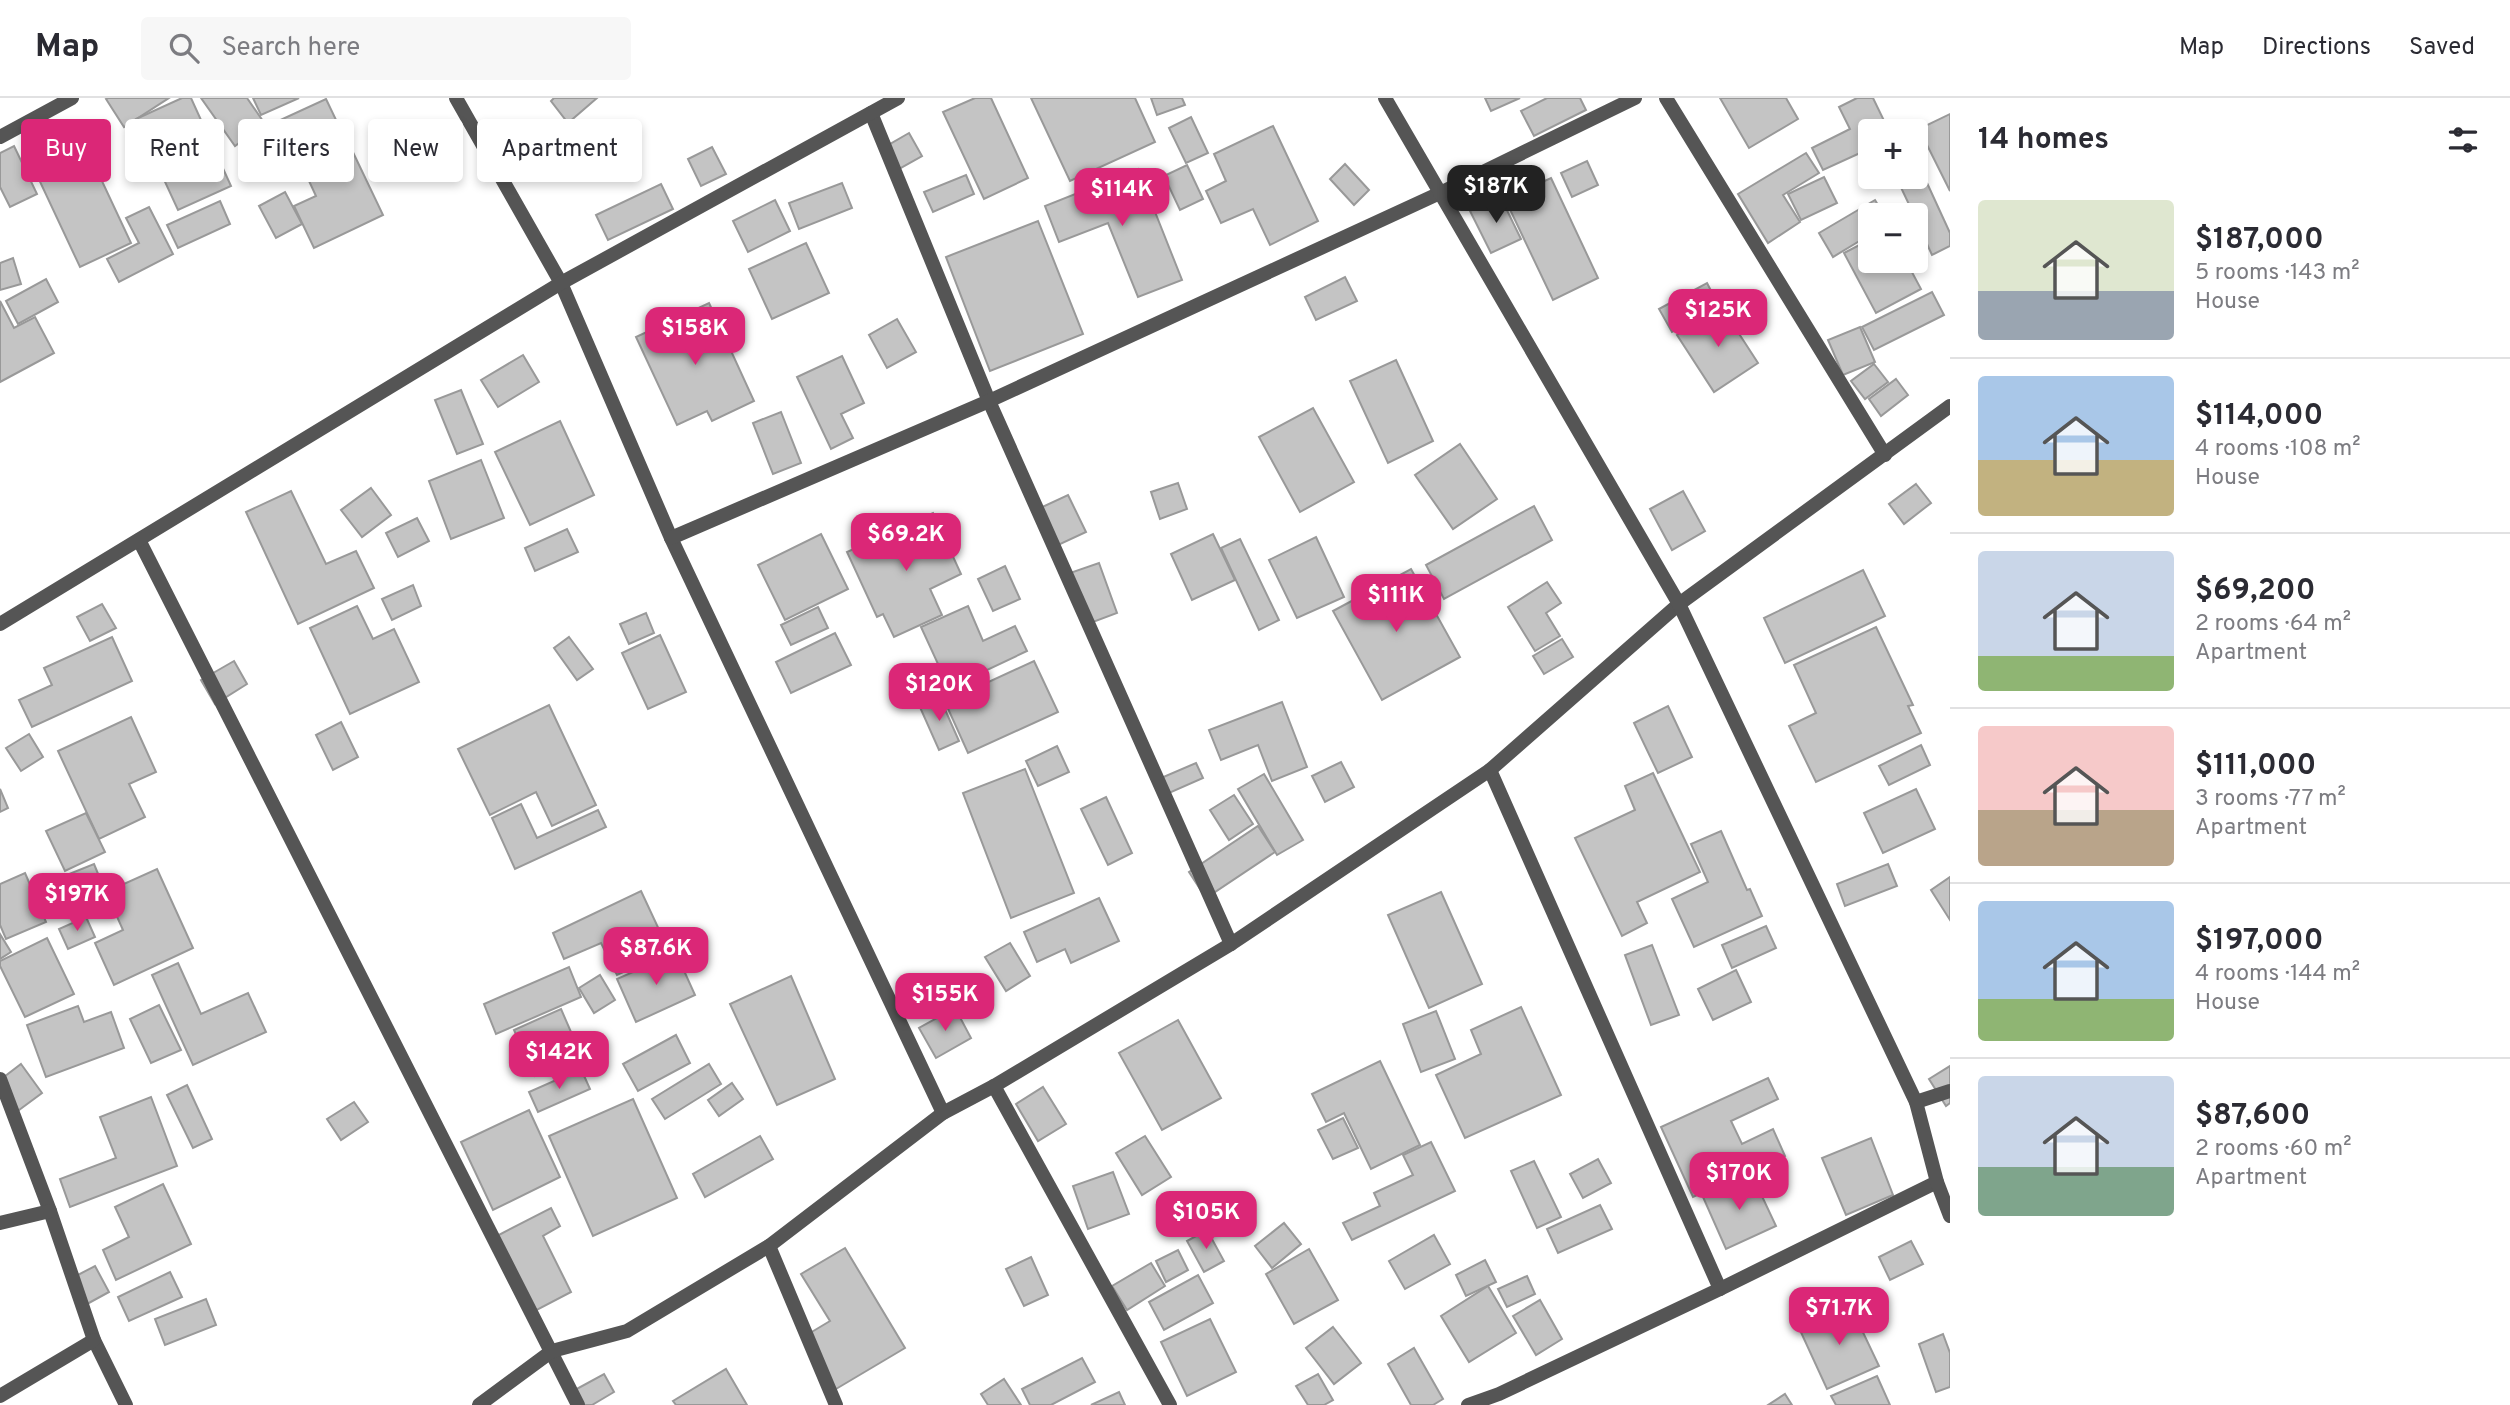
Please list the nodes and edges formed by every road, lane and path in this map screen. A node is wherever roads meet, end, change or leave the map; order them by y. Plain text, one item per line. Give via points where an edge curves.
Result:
1 (72, 98) edge
2 (456, 98) edge
3 (898, 98) edge
4 (1385, 98) edge
5 (1636, 98) edge
6 (1666, 98) edge
7 (871, 113) junction
8 (0, 137) edge
9 (1440, 193) junction
10 (561, 283) junction
11 (989, 401) junction
12 (1950, 406) edge
13 (1885, 455) junction
14 (671, 538) junction
15 (139, 540) junction
16 (1679, 604) junction
17 (0, 624) edge
18 (1490, 771) junction
19 (1231, 944) junction
20 (0, 1079) edge
21 (994, 1086) junction
22 (1950, 1091) edge
23 (1916, 1102) junction
24 (943, 1113) junction
25 (1937, 1182) junction
26 (50, 1210) junction
27 (1950, 1216) edge
28 (0, 1223) edge
29 (769, 1246) junction
30 (1720, 1289) junction
31 (94, 1340) junction
32 (552, 1350) junction
33 (0, 1396) edge
34 (1502, 1399) edge
35 (126, 1405) edge
36 (479, 1405) edge
37 (578, 1405) edge
38 (836, 1405) edge
39 (1170, 1405) edge
40 (1468, 1405) edge

1 - 8 street
2 - 10 street
3 - 7 street
4 - 9 street
5 - 9 street
6 - 13 street
7 - 10 street
7 - 11 street
9 - 11 street
9 - 16 street
10 - 14 street
10 - 15 street
11 - 14 street
11 - 19 street
12 - 13 street
13 - 16 street
14 - 24 street
15 - 17 street
15 - 32 street
16 - 18 street
16 - 23 street
18 - 19 street
18 - 30 street
19 - 21 street
20 - 26 street
21 - 24 street
21 - 39 street
22 - 23 street
23 - 25 street
24 - 29 street
25 - 27 street
25 - 30 street
26 - 28 street
26 - 31 street
29 - 32 street via 628,1331
29 - 38 street
30 - 34 street
31 - 33 street
31 - 35 street
32 - 36 street
32 - 37 street
34 - 40 street

